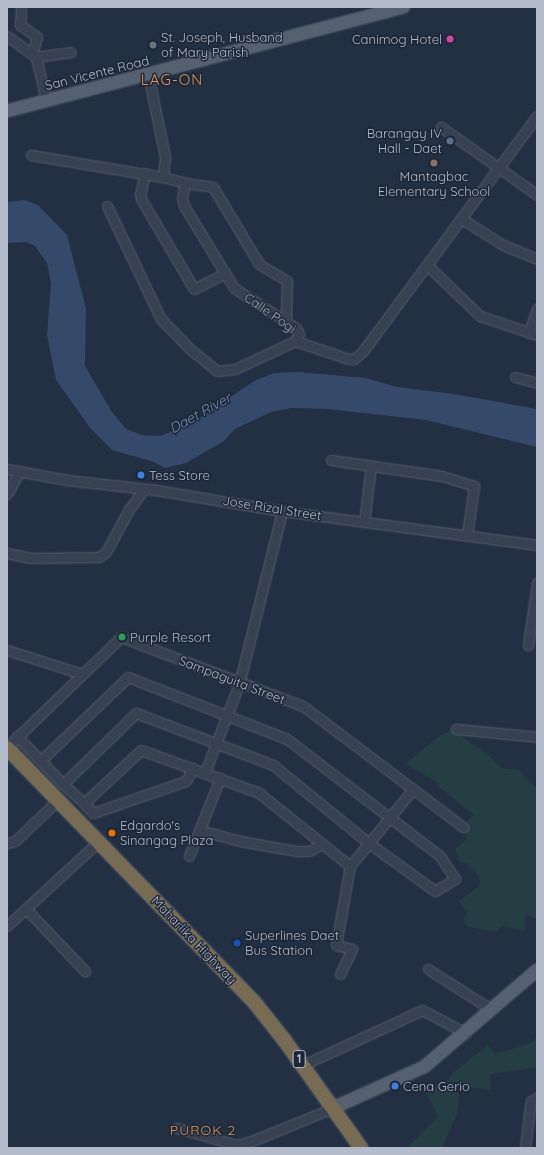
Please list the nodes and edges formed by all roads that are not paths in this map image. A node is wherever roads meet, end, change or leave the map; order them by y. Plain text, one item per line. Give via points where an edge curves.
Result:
1 (21, 7) edge
2 (404, 7) edge
3 (7, 36) edge
4 (71, 52) dead end
5 (34, 56) junction
6 (148, 74) junction
7 (46, 100) junction
8 (7, 111) edge
9 (537, 116) edge
10 (441, 127) dead end
11 (31, 154) dead end
12 (501, 167) junction
13 (145, 173) junction
14 (163, 176) junction
15 (185, 183) junction
16 (537, 195) edge
17 (107, 206) dead end
18 (462, 219) junction
19 (537, 259) edge
20 (426, 265) junction
21 (225, 273) junction
22 (537, 308) edge
23 (286, 321) junction
24 (533, 334) edge
25 (295, 341) junction
26 (515, 377) dead end
27 (537, 383) edge
28 (331, 460) dead end
29 (371, 465) junction
30 (7, 469) edge
31 (20, 471) junction
32 (144, 489) junction
33 (7, 494) edge
34 (282, 511) junction
35 (364, 522) junction
36 (467, 535) junction
37 (537, 545) edge
38 (7, 554) edge
39 (537, 582) edge
40 (535, 609) edge
41 (528, 645) dead end
42 (7, 650) edge
43 (82, 674) junction
44 (240, 684) junction
45 (228, 717) junction
46 (456, 729) dead end
47 (17, 736) junction
48 (537, 737) edge
49 (216, 745) junction
50 (7, 748) edge
51 (41, 760) junction
52 (193, 768) junction
53 (205, 772) junction
54 (220, 778) junction
55 (63, 784) junction
56 (413, 790) junction
57 (58, 800) junction
58 (84, 803) junction
59 (389, 818) junction
60 (463, 827) dead end
61 (200, 830) junction
62 (98, 842) junction
63 (7, 843) edge
64 (323, 844) junction
65 (370, 844) junction
66 (189, 856) dead end
67 (350, 866) junction
68 (26, 909) junction
69 (7, 926) edge
70 (428, 969) dead end
71 (537, 970) edge
72 (84, 971) dead end
73 (340, 974) dead end
74 (492, 1010) junction
75 (466, 1033) junction
76 (303, 1065) junction
77 (537, 1098) edge
78 (333, 1108) junction
79 (177, 1128) dead end
80 (361, 1148) edge
81 (524, 1148) edge

1 - 5 street via 20,24 37,37
2 - 6 main road, San Vicente Road
3 - 5 street
4 - 5 street
5 - 7 street
6 - 7 main road, San Vicente Road
6 - 14 street via 165,157
7 - 8 main road, San Vicente Road
9 - 12 street, Calle Pogi
10 - 12 street
11 - 13 street
12 - 16 street
12 - 18 street, Calle Pogi
13 - 14 street
13 - 21 street via 141,199 194,289
14 - 15 street
15 - 21 street, Calle Pogi via 182,198 184,206
15 - 23 street via 213,187 259,264 287,281
17 - 25 street via 161,318 190,349 217,372 236,369
18 - 19 street via 503,245
18 - 20 street, Calle Pogi
20 - 24 street via 480,316
20 - 25 street, Calle Pogi via 354,360
21 - 23 street, Calle Pogi via 234,288
22 - 24 street
23 - 25 street, Calle Pogi via 299,332
26 - 27 street
28 - 29 street
29 - 35 street
29 - 36 street via 442,476 474,486
30 - 31 street, Jose Rizal Street
31 - 32 street, Jose Rizal Street via 67,480
31 - 33 street
32 - 34 street, Jose Rizal Street
32 - 38 street via 128,511 106,552 99,557 30,558
34 - 35 street, Jose Rizal Street
34 - 44 street
35 - 36 street, Jose Rizal Street
36 - 37 street, Jose Rizal Street
39 - 40 street
40 - 41 street
42 - 43 street
43 - 44 street, Sampaguita Street via 121,637
43 - 47 street, Sampaguita Street
44 - 45 street
44 - 56 street, Sampaguita Street via 303,706
45 - 49 street
45 - 51 street via 128,677
45 - 59 street via 287,739
46 - 48 street
47 - 50 street, Sampaguita Street
47 - 51 street
49 - 53 street
49 - 55 street via 136,713
49 - 65 street via 273,765
50 - 57 highway, Maharlika Highway / 1
51 - 55 street
52 - 53 street
52 - 58 street via 186,781 94,814
52 - 58 street via 141,750
53 - 54 street
54 - 61 street
54 - 64 street via 259,793
55 - 58 street
56 - 59 street
56 - 60 street, Sampaguita Street
57 - 62 highway, Maharlika Highway / 1
57 - 63 street via 15,841
59 - 65 street
59 - 65 street via 440,856 455,879 435,891
61 - 64 street via 240,841 297,851 309,851
61 - 66 street
62 - 68 street
62 - 76 highway, Maharlika Highway / 1 via 255,1003
64 - 67 street
65 - 67 street
67 - 73 street via 336,945 352,949
68 - 69 street
68 - 72 street
70 - 74 street
71 - 74 main road
74 - 75 main road
75 - 76 street via 422,1010
75 - 78 main road via 424,1067
76 - 78 highway, Maharlika Highway / 1
77 - 81 street via 531,1101
78 - 79 street via 252,1142 237,1145
78 - 80 highway, Maharlika Highway / 1

